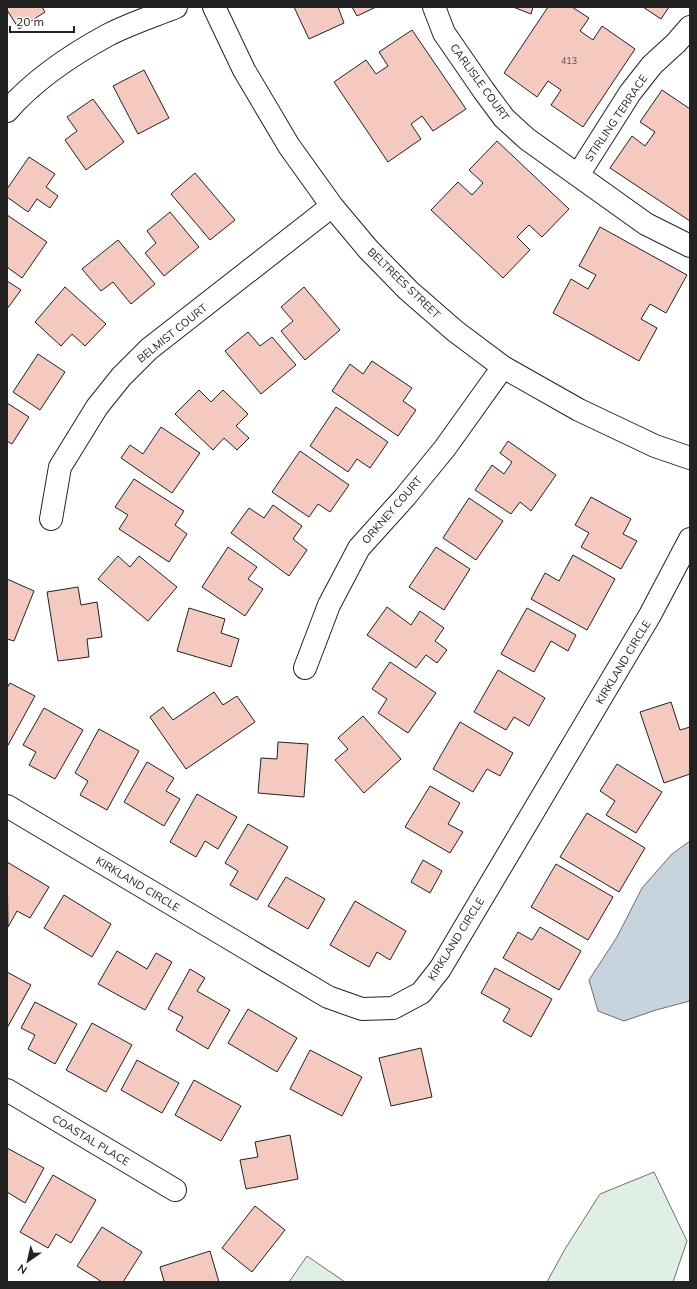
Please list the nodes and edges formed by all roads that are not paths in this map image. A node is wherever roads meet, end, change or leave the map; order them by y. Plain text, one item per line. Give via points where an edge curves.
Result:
1 (176, 7) edge
2 (214, 7) edge
3 (434, 7) edge
4 (690, 27) edge
5 (7, 111) edge
6 (578, 175) junction
7 (332, 206) junction
8 (690, 246) edge
9 (503, 366) junction
10 (690, 458) edge
11 (51, 518) dead end
12 (690, 539) edge
13 (305, 668) dead end
14 (7, 806) edge
15 (7, 1090) edge
16 (176, 1190) dead end

1 - 5 street via 109,34 63,61 19,97
2 - 7 street, BELTREES STREET via 244,70 288,146
3 - 6 street, CARLISLE COURT via 444,33 504,118 527,139
4 - 6 street, STIRLING TERRACE via 652,65 630,94
6 - 8 street, CARLISLE COURT via 646,224
7 - 9 street, BELTREES STREET via 368,249 408,290 455,331
7 - 11 street, BELMIST COURT via 149,349 121,376 97,407 60,467
9 - 10 street, BELTREES STREET via 579,410 655,446
9 - 13 street, ORKNEY COURT via 445,448 359,548 329,605
12 - 14 street, KIRKLAND CIRCLE via 650,615 440,969 420,993 393,1008 362,1009 328,997
15 - 16 street, COASTAL PLACE

